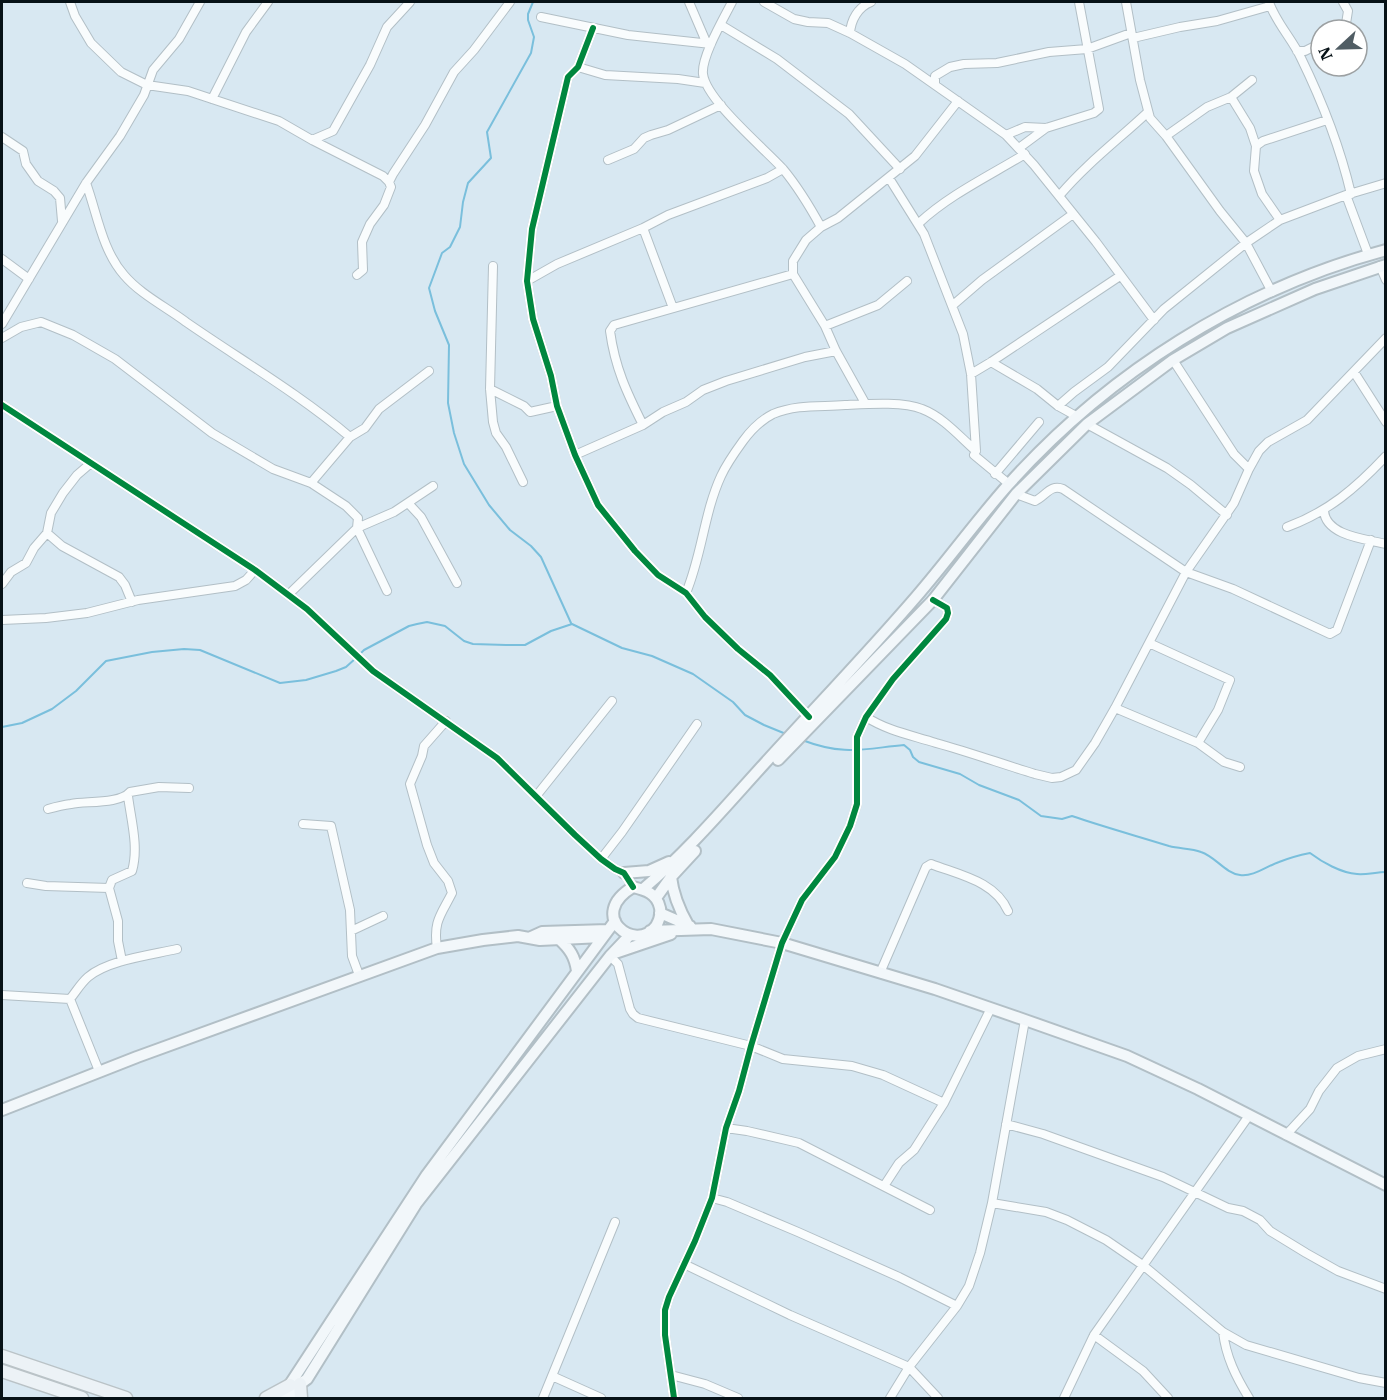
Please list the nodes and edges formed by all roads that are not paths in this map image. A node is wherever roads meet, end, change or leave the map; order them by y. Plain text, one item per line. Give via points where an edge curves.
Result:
1 (70, 2) edge
2 (200, 2) edge
3 (268, 2) edge
4 (410, 2) edge
5 (510, 2) edge
6 (689, 2) edge
7 (732, 2) edge
8 (764, 2) edge
9 (1079, 2) edge
10 (1126, 2) edge
11 (1343, 2) edge
12 (866, 3) edge
13 (1270, 4) edge
14 (541, 17) dead end
15 (1347, 18) edge
16 (721, 25) junction
17 (593, 28) junction
18 (850, 33) junction
19 (1132, 36) junction
20 (709, 44) junction
21 (1087, 49) junction
22 (1309, 49) edge
23 (1301, 53) junction
24 (578, 67) junction
25 (1252, 80) dead end
26 (705, 83) junction
27 (935, 83) junction
28 (147, 85) junction
29 (1231, 97) junction
30 (212, 99) junction
31 (958, 101) junction
32 (721, 105) junction
33 (1148, 112) junction
34 (1327, 120) junction
35 (1046, 128) junction
36 (1006, 135) junction
37 (1166, 136) junction
38 (2, 137) edge
39 (312, 140) junction
40 (1256, 146) junction
41 (1022, 151) junction
42 (608, 160) dead end
43 (783, 169) junction
44 (900, 169) junction
45 (889, 178) junction
46 (386, 179) junction
47 (86, 183) junction
48 (1386, 183) edge
49 (1348, 194) junction
50 (1059, 196) junction
51 (1073, 214) junction
52 (1280, 220) junction
53 (62, 223) junction
54 (919, 223) junction
55 (821, 227) junction
56 (643, 228) junction
57 (1246, 243) junction
58 (1386, 250) edge
59 (1368, 254) junction
60 (2, 259) edge
61 (1383, 265) edge
62 (493, 266) dead end
63 (793, 274) junction
64 (357, 275) dead end
65 (1120, 276) junction
66 (29, 279) junction
67 (1386, 280) edge
68 (527, 281) junction
69 (907, 281) dead end
70 (1272, 292) junction
71 (953, 305) junction
72 (673, 308) junction
73 (1154, 320) junction
74 (2, 324) edge
75 (825, 326) junction
76 (2, 338) edge
77 (1386, 338) edge
78 (836, 351) junction
79 (1173, 360) junction
80 (991, 362) junction
81 (429, 371) dead end
82 (1354, 372) junction
83 (971, 374) junction
84 (490, 389) junction
85 (865, 403) junction
86 (2, 405) edge
87 (557, 406) junction
88 (1058, 406) junction
89 (1076, 416) junction
90 (1039, 422) dead end
91 (1386, 422) edge
92 (1087, 424) junction
93 (643, 425) junction
94 (350, 437) junction
95 (976, 451) junction
96 (575, 455) junction
97 (1386, 456) edge
98 (83, 458) junction
99 (91, 463) junction
100 (1249, 469) junction
101 (995, 474) junction
102 (77, 476) junction
103 (523, 482) dead end
104 (312, 483) junction
105 (1009, 484) junction
106 (433, 486) dead end
107 (1016, 494) junction
108 (408, 503) junction
109 (1324, 511) junction
110 (1227, 514) junction
111 (1287, 527) dead end
112 (357, 528) junction
113 (47, 533) junction
114 (1371, 540) junction
115 (1386, 544) edge
116 (255, 570) junction
117 (1186, 572) junction
118 (457, 583) dead end
119 (2, 584) edge
120 (387, 591) dead end
121 (686, 593) junction
122 (288, 595) junction
123 (933, 600) junction
124 (132, 602) junction
125 (2, 620) edge
126 (1149, 643) junction
127 (612, 701) dead end
128 (1114, 708) junction
129 (866, 717) junction
130 (810, 720) junction
131 (446, 721) junction
132 (697, 724) dead end
133 (1198, 743) junction
134 (786, 746) junction
135 (1240, 767) dead end
136 (189, 788) dead end
137 (537, 795) junction
138 (128, 796) junction
139 (48, 809) dead end
140 (303, 824) dead end
141 (680, 856) junction
142 (601, 859) junction
143 (624, 873) junction
144 (671, 877) junction
145 (27, 883) dead end
146 (109, 888) junction
147 (638, 888) junction
148 (656, 898) junction
149 (1008, 911) dead end
150 (660, 913) junction
151 (383, 916) dead end
152 (689, 928) junction
153 (608, 929) junction
154 (351, 931) junction
155 (650, 931) junction
156 (630, 935) junction
157 (531, 937) junction
158 (559, 939) junction
159 (782, 943) junction
160 (438, 948) junction
161 (177, 949) dead end
162 (611, 955) junction
163 (122, 961) junction
164 (577, 971) junction
165 (880, 973) junction
166 (359, 975) junction
167 (2, 995) edge
168 (70, 999) junction
169 (991, 1008) junction
170 (1025, 1020) junction
171 (750, 1046) junction
172 (1386, 1049) edge
173 (99, 1071) junction
174 (944, 1103) junction
175 (2, 1110) edge
176 (1248, 1117) junction
177 (1006, 1124) junction
178 (726, 1128) junction
179 (1286, 1135) junction
180 (1386, 1185) edge
181 (884, 1186) junction
182 (1196, 1193) junction
183 (712, 1198) junction
184 (992, 1203) junction
185 (930, 1210) dead end
186 (615, 1222) dead end
187 (684, 1264) junction
188 (1144, 1266) junction
189 (1386, 1289) edge
190 (957, 1306) junction
191 (1223, 1332) junction
192 (1094, 1335) junction
193 (2, 1356) edge
194 (909, 1367) junction
195 (2, 1371) edge
196 (671, 1375) junction
197 (552, 1376) junction
198 (1386, 1383) edge
199 (295, 1384) junction
200 (82, 1398) edge
201 (126, 1398) edge
202 (266, 1398) edge
203 (281, 1398) edge
204 (292, 1398) edge
205 (301, 1398) edge
206 (543, 1398) edge
207 (601, 1398) edge
208 (674, 1398) edge
209 (738, 1398) edge
210 (890, 1398) edge
211 (939, 1398) edge
212 (1064, 1398) edge
213 (1168, 1398) edge
214 (1249, 1398) edge

1 - 28 street via 91,43 121,72
2 - 28 street via 179,39 153,70
3 - 30 street via 246,32
4 - 39 street via 387,27 333,131
5 - 46 street via 453,72 425,125
6 - 20 street
7 - 16 street
8 - 18 street via 794,19 828,23
9 - 21 street
10 - 19 street
11 - 15 street
12 - 18 street via 851,22
13 - 19 street via 1217,21
13 - 23 street
14 - 17 street
16 - 20 street
16 - 44 street via 777,59 849,114
17 - 20 street
17 - 24 street
18 - 27 street
19 - 21 street
19 - 33 street
20 - 26 street via 703,67
21 - 27 street via 997,63 964,64 939,72
21 - 35 street via 1099,109
22 - 23 street
23 - 34 street
24 - 26 street via 605,75
24 - 68 street via 568,77 556,124 532,229
25 - 29 street
26 - 32 street
27 - 31 street
28 - 30 street
28 - 47 street via 120,136
29 - 37 street via 1207,107
29 - 40 street
30 - 39 street via 279,121
31 - 36 street
31 - 44 street
32 - 42 street via 644,138 634,149
32 - 43 street
33 - 37 street
33 - 50 street via 1097,155
34 - 40 street
34 - 49 street via 1344,163
35 - 36 street via 1025,128
35 - 41 street
36 - 41 street
37 - 57 street
38 - 53 street via 24,151 26,164 38,181 60,198
39 - 46 street
40 - 52 street via 1254,171 1262,194
41 - 50 street
41 - 54 street
43 - 55 street
43 - 56 street
44 - 45 street
45 - 54 street
45 - 55 street
46 - 64 street via 392,187 362,242 363,270
47 - 53 street
47 - 94 street via 102,235 128,279 321,412
48 - 49 street
49 - 52 street
49 - 59 street
50 - 51 street
51 - 65 street
51 - 71 street
52 - 57 street
53 - 66 street
54 - 71 street
55 - 63 street via 799,249
56 - 68 street
56 - 72 street
57 - 70 street
57 - 73 street
58 - 59 main road
59 - 70 main road
60 - 66 street
61 - 67 street
61 - 79 main road via 1238,323
62 - 84 street
63 - 72 street
63 - 75 street
65 - 73 street
65 - 80 street
66 - 74 street
68 - 87 street via 533,319
69 - 75 street via 878,304
70 - 89 main road via 1152,357
71 - 83 street
72 - 93 street via 614,325 610,331 621,381
73 - 88 street via 1108,367
75 - 78 street
76 - 104 street via 30,323 41,322 64,331 115,359 212,433 273,469
77 - 82 street
78 - 85 street
78 - 93 street via 726,381
79 - 92 main road
79 - 100 street via 1234,454
80 - 83 street
80 - 88 street
81 - 94 street via 388,400 365,428
82 - 91 street
82 - 100 street via 1307,420 1268,442
83 - 95 street
84 - 87 street via 530,412
84 - 103 street via 496,434
85 - 95 street via 920,407
85 - 121 street via 797,407 773,414 755,427 720,477
86 - 98 street
87 - 96 street
88 - 89 street
89 - 105 main road
90 - 101 street
92 - 107 main road
92 - 110 street via 1167,468
93 - 96 street
94 - 104 street
95 - 101 street via 974,455
96 - 121 street via 598,505 612,524 658,575
97 - 109 street
98 - 99 street
98 - 102 street
99 - 102 street
99 - 116 street
100 - 110 street
101 - 105 street
102 - 113 street via 51,513
104 - 112 street via 352,511 358,518
105 - 130 main road
106 - 108 street
107 - 117 street via 1035,501 1057,486
107 - 123 main road
108 - 112 street
108 - 118 street
109 - 111 street
109 - 114 street via 1333,527
110 - 117 street
112 - 120 street
112 - 122 street
113 - 119 street via 26,563 11,572
113 - 124 street via 62,546 119,578
114 - 115 street
114 - 117 street via 1337,630 1330,634
116 - 122 street
116 - 124 street via 235,586
117 - 126 street
121 - 130 street via 705,617 770,675
122 - 131 street via 373,671
123 - 129 street via 947,608 946,619 893,679
123 - 130 main road
124 - 125 street via 87,613
126 - 128 street
126 - 133 street via 1230,680
127 - 137 street
128 - 129 street via 1076,770 1052,778 905,735
128 - 133 street
129 - 159 street via 857,736 856,804 850,826 835,857 802,900
130 - 134 main road
131 - 137 street via 497,758
131 - 160 street via 424,746 410,784 426,845 452,893 441,910 435,933
132 - 142 street
133 - 135 street via 1224,762
134 - 141 main road
134 - 144 main road
136 - 138 street via 159,787 130,792
137 - 142 street
138 - 139 street
138 - 146 street via 135,862 132,871 112,880
140 - 154 street via 331,826
141 - 143 main road via 649,871
141 - 147 main road
142 - 143 street
143 - 147 street
144 - 148 main road
144 - 152 main road
145 - 146 street
146 - 163 street via 118,921
147 - 148 main road
147 - 153 main road via 621,893 614,903
148 - 150 main road
149 - 165 street via 997,894 972,878 928,865
150 - 152 main road
150 - 155 main road
151 - 154 street
152 - 155 main road
152 - 159 main road
152 - 162 main road
153 - 156 main road
153 - 157 main road via 542,932
153 - 158 main road
153 - 164 main road
154 - 166 street via 352,956
155 - 156 main road
156 - 162 main road
157 - 158 main road
157 - 160 main road
158 - 164 main road via 570,950
159 - 165 main road
159 - 171 street
160 - 166 main road
161 - 163 street
162 - 171 street via 618,964 630,1009 638,1018
162 - 199 main road via 416,1204 307,1378
163 - 168 street via 90,975
164 - 199 main road via 426,1176
165 - 169 main road
166 - 173 main road
167 - 168 street
168 - 173 street
169 - 170 main road
169 - 174 street
170 - 176 main road via 1127,1056
170 - 177 street
171 - 174 street via 783,1059 852,1066 883,1075
171 - 178 street
172 - 179 street via 1358,1056 1337,1068 1310,1109
173 - 175 main road
174 - 181 street via 914,1150 899,1163
176 - 179 main road
176 - 182 street
177 - 182 street via 1163,1177
177 - 184 street
178 - 181 street via 799,1143
178 - 183 street
179 - 180 main road
181 - 185 street
182 - 188 street
182 - 189 street via 1251,1215 1306,1253
183 - 187 street
183 - 190 street via 798,1232
184 - 188 street via 1046,1212 1067,1220
184 - 190 street via 972,1275
186 - 197 street
187 - 194 street
187 - 196 street via 665,1310
188 - 191 street
188 - 192 street
190 - 194 street
191 - 198 street via 1258,1349
191 - 214 street via 1235,1374
192 - 212 street
192 - 213 street via 1143,1371
193 - 201 main road
194 - 210 street
194 - 211 street
195 - 200 main road
196 - 208 street
196 - 209 street
197 - 206 street
197 - 207 street
199 - 202 main road
199 - 203 main road
199 - 204 main road
199 - 205 main road

